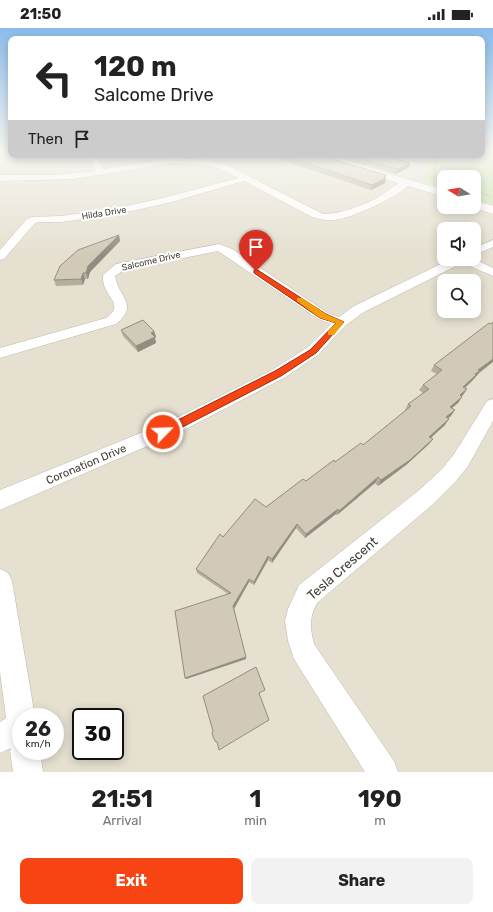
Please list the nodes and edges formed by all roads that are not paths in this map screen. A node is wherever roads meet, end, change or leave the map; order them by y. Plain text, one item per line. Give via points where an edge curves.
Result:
1 (219, 186) edge
2 (261, 186) edge
3 (403, 186) edge
4 (416, 186) edge
5 (437, 192) edge
6 (481, 206) edge
7 (493, 210) edge
8 (493, 243) edge
9 (481, 249) edge
10 (0, 257) edge
11 (445, 266) edge
12 (480, 266) edge
13 (493, 272) edge
14 (341, 322) junction
15 (0, 353) edge
16 (493, 406) edge
17 (0, 500) edge
18 (0, 581) edge
19 (19, 708) edge
20 (12, 731) edge
21 (0, 738) edge
22 (26, 760) edge
23 (28, 772) edge
24 (383, 772) edge

1 - 10 street, Hilda Drive via 113,212 61,219 36,219 30,222
2 - 3 street via 316,215 335,217 380,200
4 - 5 street
6 - 7 street
8 - 9 street
11 - 14 street, Coronation Drive via 383,295
12 - 13 street
14 - 15 street, Salcome Drive via 323,316 219,247 120,267 109,275 110,285 120,301 121,308 111,321
14 - 17 street, Coronation Drive via 313,352 278,374 176,426
16 - 24 street, Tesla Crescent via 461,460 449,475 425,498 308,594 300,607 297,626 303,650
18 - 19 street
20 - 21 street
22 - 23 street

